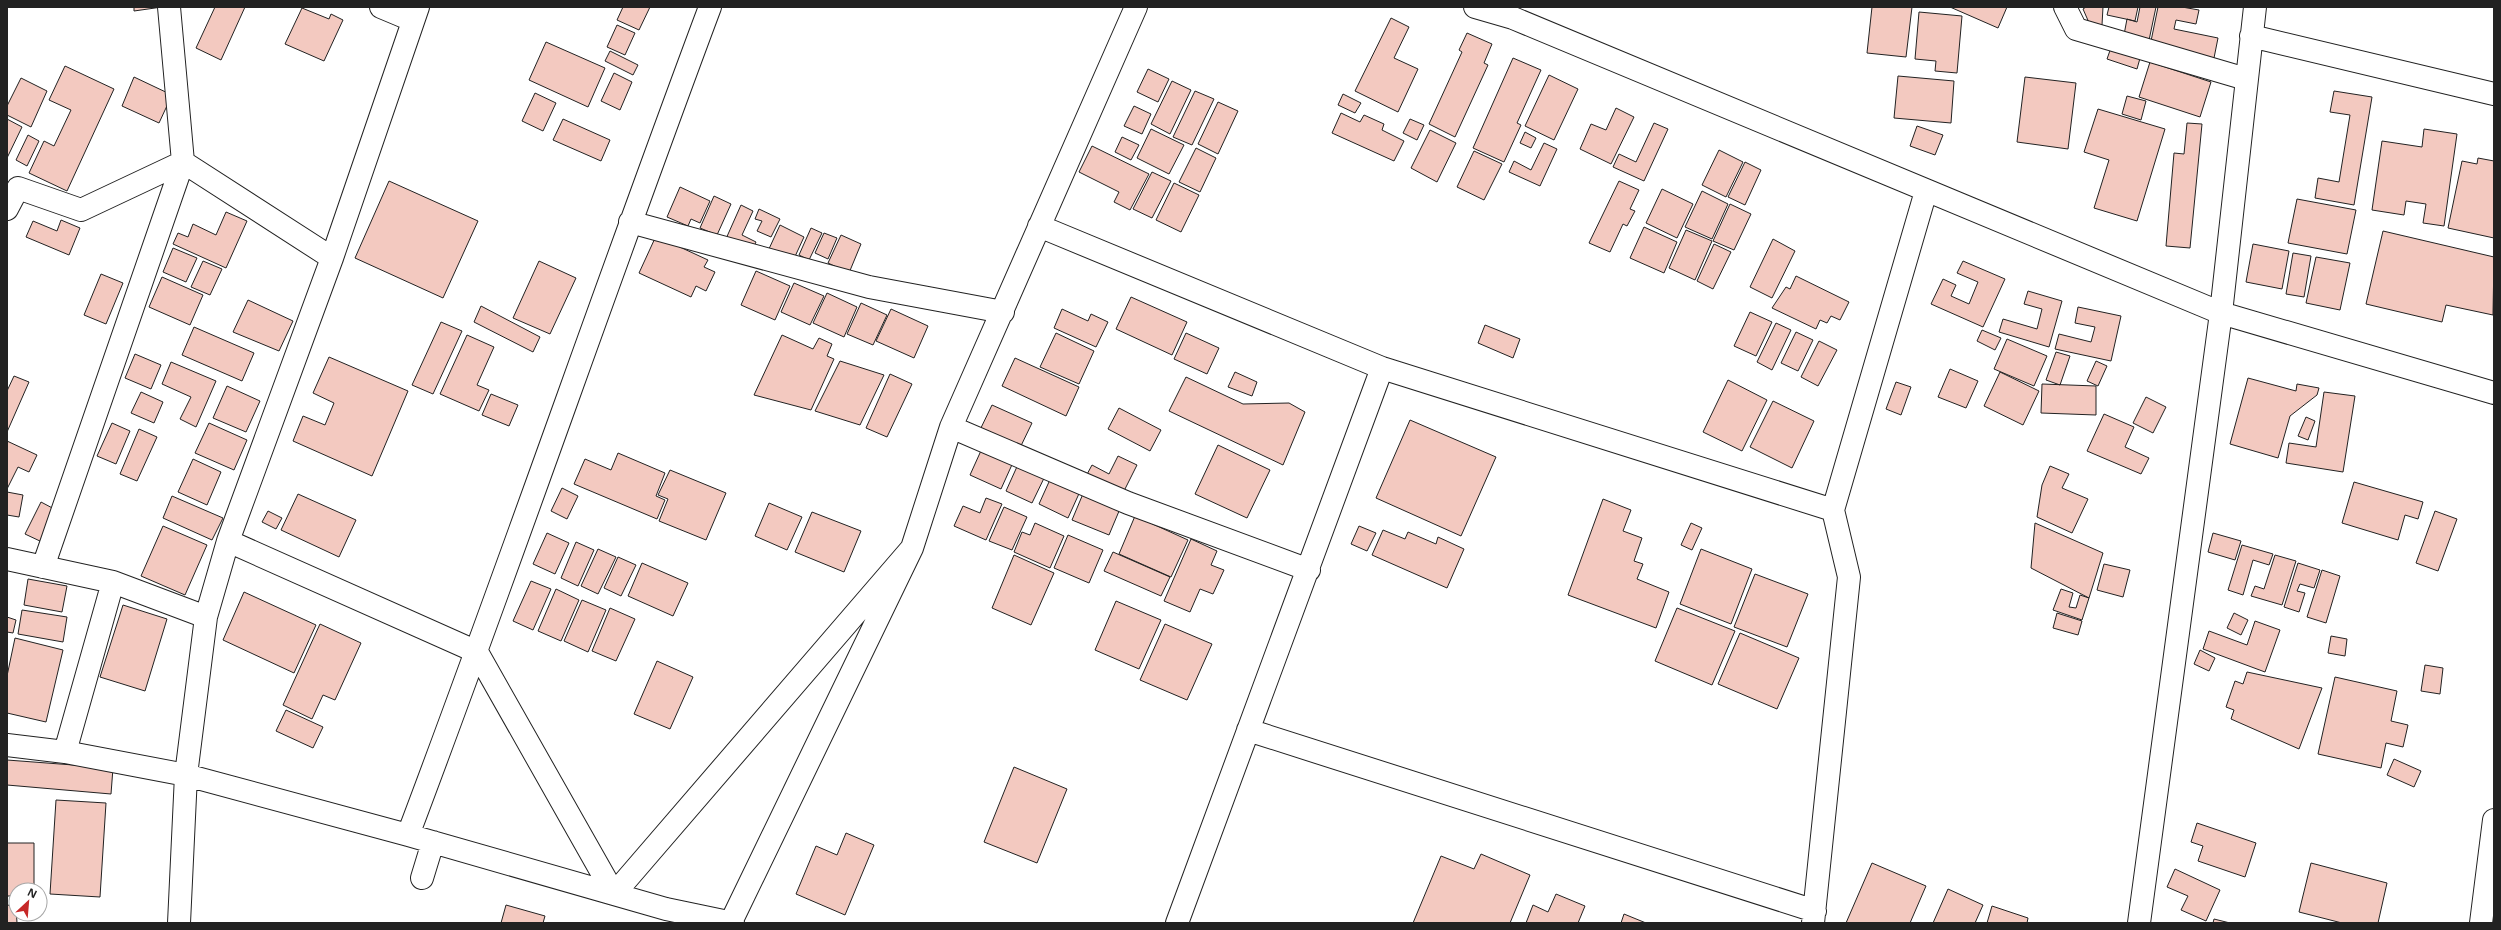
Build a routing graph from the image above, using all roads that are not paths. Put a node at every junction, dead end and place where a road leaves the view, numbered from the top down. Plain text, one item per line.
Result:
1 (169, 7) edge
2 (381, 7) edge
3 (710, 7) edge
4 (1136, 7) edge
5 (1476, 7) edge
6 (2065, 7) edge
7 (2255, 7) edge
8 (1514, 12) edge
9 (415, 14) edge
10 (2251, 36) junction
11 (2246, 79) junction
12 (2494, 94) edge
13 (183, 162) junction
14 (1926, 191) junction
15 (7, 209) edge
16 (630, 222) junction
17 (1039, 226) junction
18 (332, 258) junction
19 (1003, 312) junction
20 (2221, 313) junction
21 (1382, 368) junction
22 (2494, 392) edge
23 (951, 427) junction
24 (1833, 510) junction
25 (228, 541) junction
26 (912, 548) junction
27 (7, 559) edge
28 (43, 567) junction
29 (1309, 570) junction
30 (113, 582) junction
31 (206, 617) junction
32 (477, 652) junction
33 (1248, 730) junction
34 (7, 745) edge
35 (66, 752) junction
36 (186, 775) junction
37 (2494, 820) edge
38 (408, 835) junction
39 (433, 842) junction
40 (422, 878) dead end
41 (614, 894) junction
42 (1814, 917) edge
43 (732, 922) edge
44 (179, 923) edge
45 (1177, 923) edge
46 (2139, 923) edge
47 (2481, 923) edge

1 - 13 street
2 - 9 street
3 - 16 street
4 - 17 street
5 - 8 street
6 - 11 street
7 - 10 street
8 - 14 street
9 - 18 street
10 - 11 street
10 - 12 street
11 - 20 street
13 - 15 street
13 - 18 street
13 - 28 street
14 - 20 street
14 - 24 street
16 - 19 street
16 - 32 street
17 - 19 street
17 - 21 street
18 - 25 street
19 - 23 street
20 - 22 street
20 - 46 street
21 - 24 street
21 - 29 street
23 - 26 street
23 - 29 street
24 - 42 street
25 - 31 street
25 - 32 street
26 - 41 street
26 - 43 street
27 - 28 street
28 - 30 street
29 - 33 street
30 - 31 street
30 - 35 street
31 - 36 street
32 - 38 street
32 - 41 street
33 - 42 street
33 - 45 street
34 - 35 street
35 - 36 street
36 - 38 street
36 - 44 street
37 - 47 street
38 - 39 street
39 - 40 street
39 - 41 street
41 - 43 street

